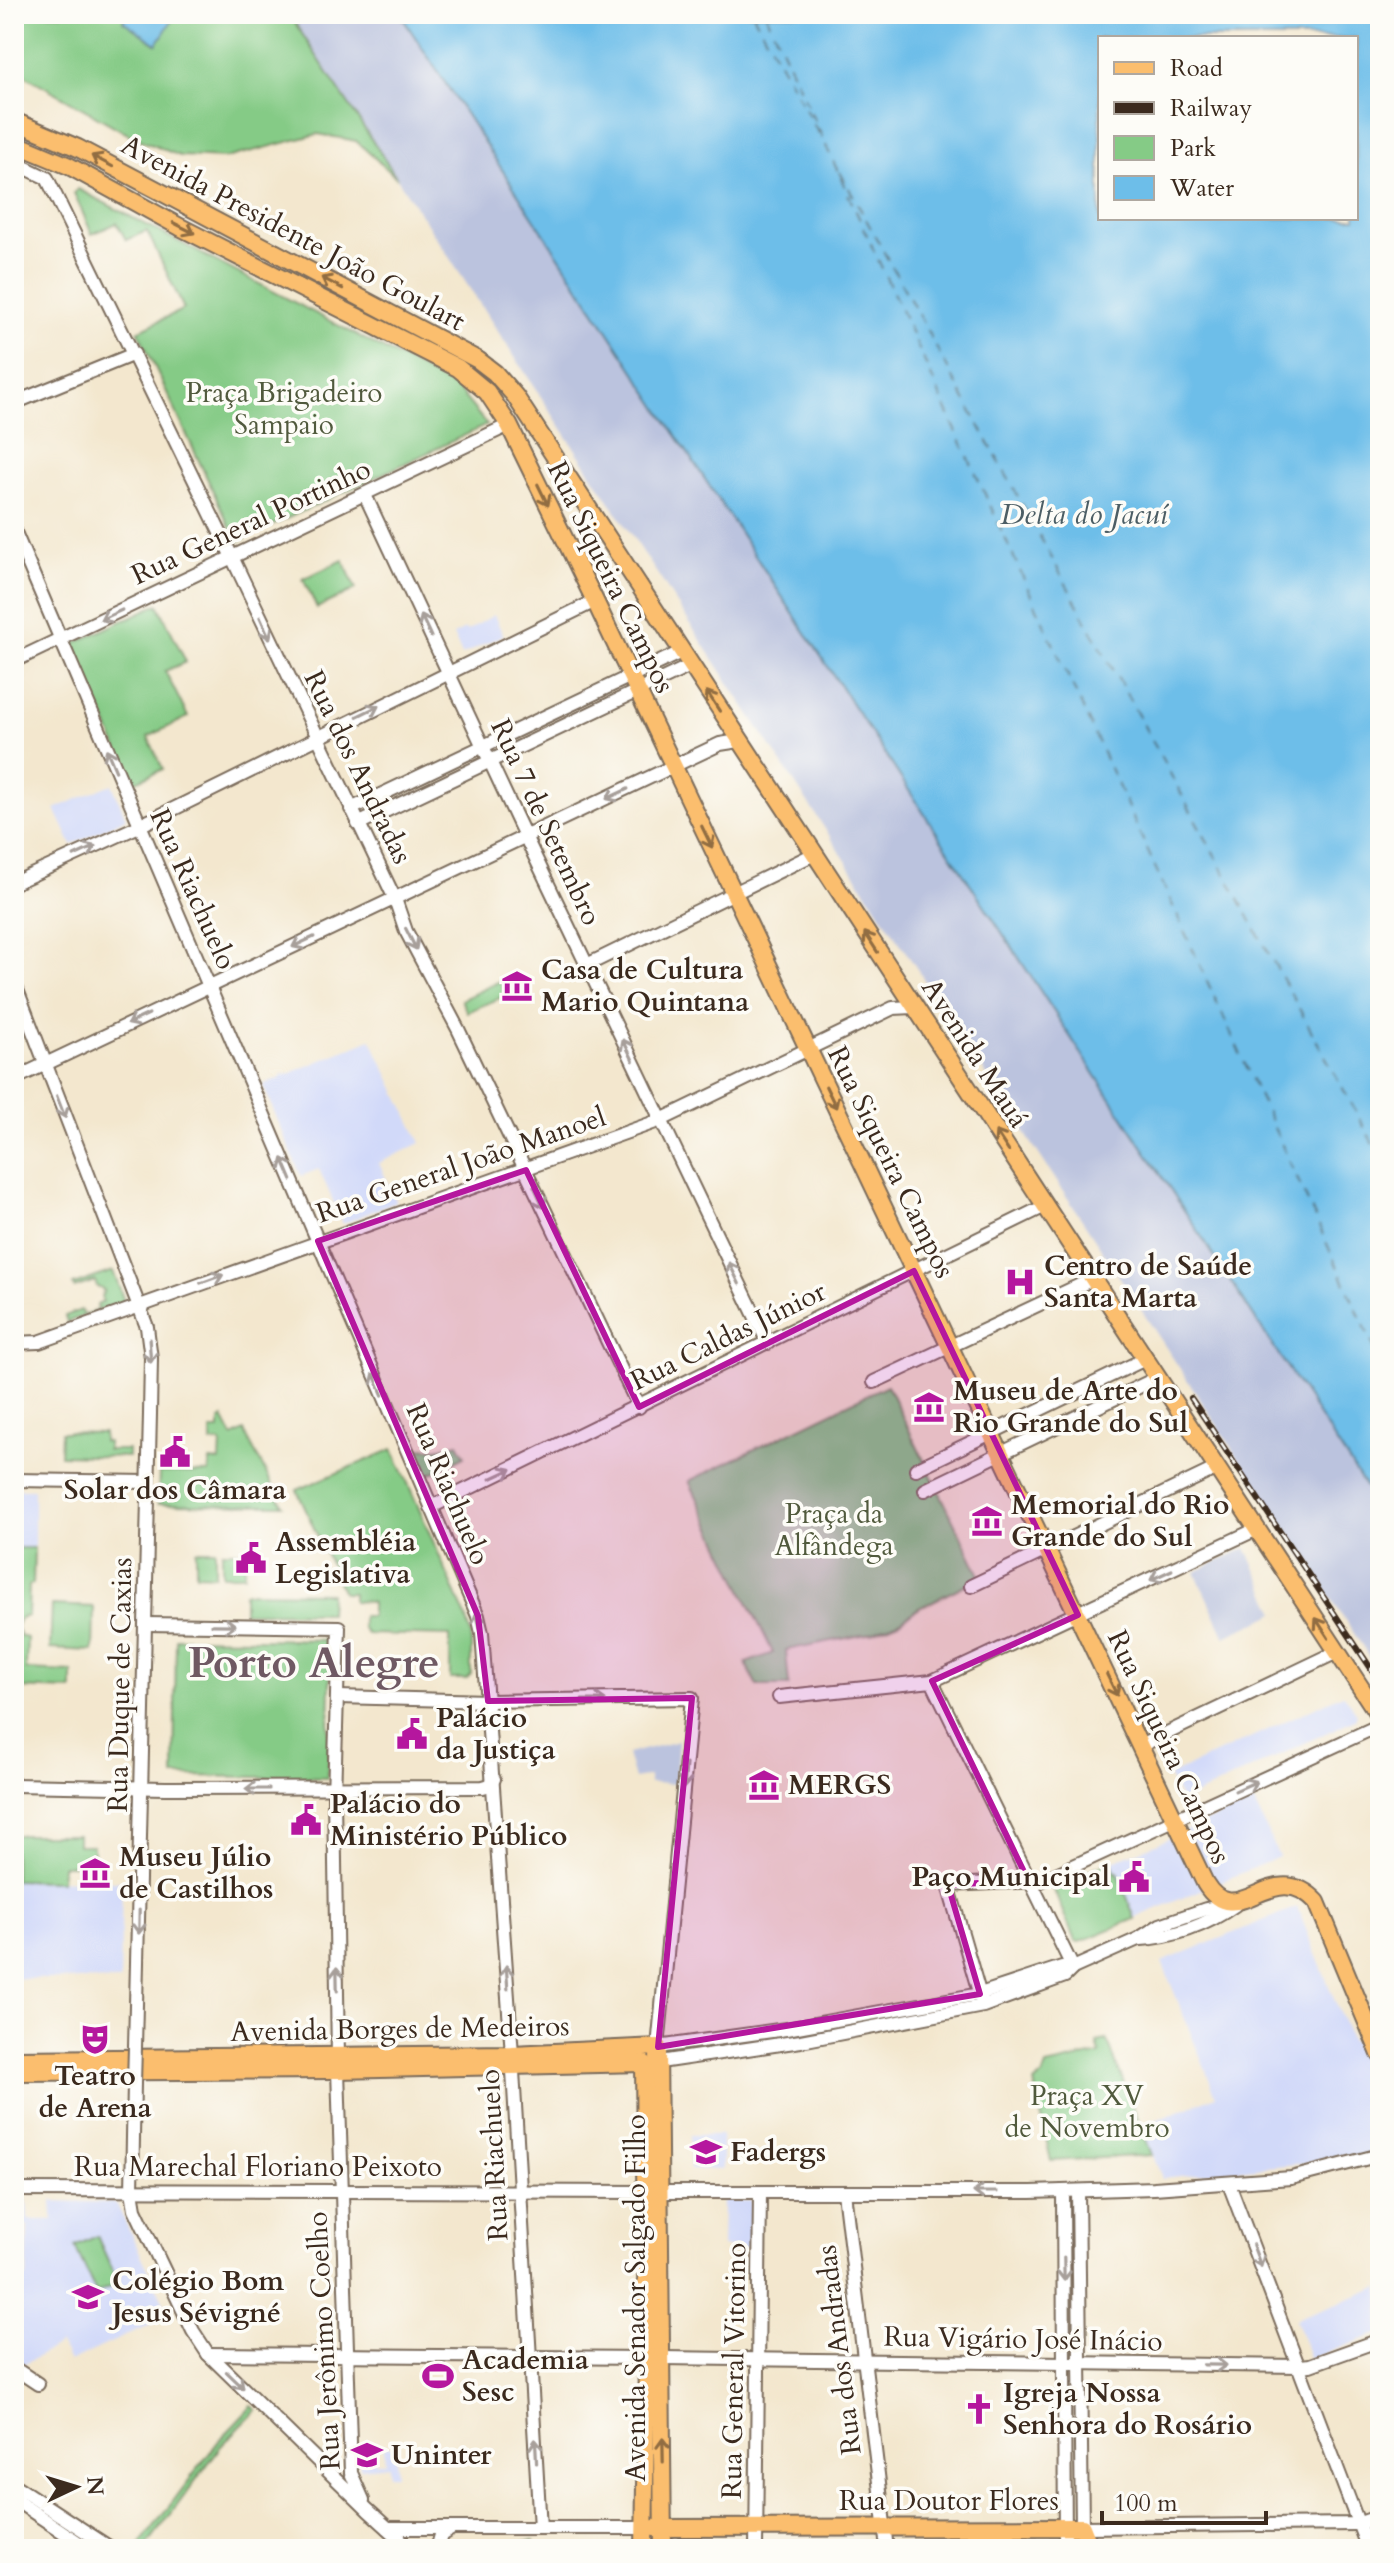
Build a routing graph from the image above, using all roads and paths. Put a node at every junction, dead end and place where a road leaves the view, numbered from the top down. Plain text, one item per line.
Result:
1 (14, 121) edge
2 (14, 143) edge
3 (15, 173) edge
4 (134, 354) junction
5 (14, 403) edge
6 (530, 417) joint
7 (509, 425) junction
8 (365, 495) junction
9 (14, 530) edge
10 (232, 557) junction
11 (595, 601) junction
12 (59, 639) junction
13 (686, 659) junction
14 (14, 661) edge
15 (448, 672) junction
16 (634, 684) junction
17 (578, 702) junction
18 (547, 717) junction
19 (585, 717) junction
20 (553, 732) junction
21 (317, 736) junction
22 (739, 741) junction
23 (484, 747) junction
24 (491, 761) junction
25 (673, 767) junction
26 (418, 777) junction
27 (425, 792) junction
28 (351, 809) junction
29 (358, 824) junction
30 (139, 826) junction
31 (525, 836) junction
32 (814, 854) junction
33 (14, 883) edge
34 (734, 894) junction
35 (395, 899) junction
36 (587, 965) junction
37 (14, 982) edge
38 (209, 986) junction
39 (914, 1007) junction
40 (808, 1049) junction
41 (44, 1065) junction
42 (14, 1079) edge
43 (661, 1120) junction
44 (526, 1170) junction
45 (1045, 1206) junction
46 (318, 1241) junction
47 (914, 1271) junction
48 (1093, 1279) junction
49 (138, 1305) junction
50 (14, 1343) edge
51 (768, 1343) junction
52 (950, 1346) junction
53 (1145, 1359) junction
54 (1157, 1378) junction
55 (874, 1382) dead end
56 (639, 1407) junction
57 (991, 1433) junction
58 (964, 1446) junction
59 (1001, 1453) junction
60 (940, 1457) junction
61 (974, 1467) junction
62 (1217, 1468) junction
63 (916, 1469) dead end
64 (950, 1478) junction
65 (14, 1480) edge
66 (148, 1482) junction
67 (925, 1490) dead end
68 (431, 1507) junction
69 (1257, 1529) junction
70 (1047, 1550) junction
71 (971, 1586) dead end
72 (1078, 1615) junction
73 (146, 1624) junction
74 (1337, 1652) junction
75 (932, 1681) junction
76 (338, 1697) junction
77 (779, 1697) dead end
78 (488, 1701) junction
79 (1380, 1717) edge
80 (1380, 1725) edge
81 (1140, 1746) junction
82 (494, 1779) junction
83 (14, 1785) edge
84 (142, 1788) junction
85 (335, 1789) junction
86 (1175, 1818) junction
87 (1028, 1880) junction
88 (1239, 1902) junction
89 (1073, 1968) junction
90 (982, 2000) junction
91 (855, 2024) junction
92 (1375, 2027) edge
93 (786, 2029) junction
94 (788, 2043) junction
95 (1379, 2049) edge
96 (654, 2058) junction
97 (14, 2059) edge
98 (512, 2061) junction
99 (338, 2064) junction
100 (14, 2072) edge
101 (1380, 2155) edge
102 (1229, 2184) junction
103 (14, 2190) edge
104 (132, 2191) junction
105 (520, 2191) junction
106 (1063, 2191) junction
107 (1078, 2191) junction
108 (342, 2192) junction
109 (653, 2192) junction
110 (844, 2192) junction
111 (760, 2193) junction
112 (1380, 2340) edge
113 (208, 2354) junction
114 (348, 2354) junction
115 (532, 2358) junction
116 (654, 2358) junction
117 (758, 2361) junction
118 (866, 2362) junction
119 (1066, 2364) junction
120 (1081, 2364) junction
121 (1300, 2366) junction
122 (14, 2368) edge
123 (38, 2384) dead end
124 (14, 2485) edge
125 (14, 2499) edge
126 (368, 2510) junction
127 (1380, 2516) edge
128 (1357, 2524) junction
129 (756, 2526) junction
130 (885, 2526) junction
131 (1074, 2527) junction
132 (388, 2528) junction
133 (540, 2528) junction
134 (644, 2528) junction
135 (663, 2528) junction
136 (451, 2529) junction
137 (88, 2549) edge
138 (112, 2549) edge
139 (411, 2549) edge
140 (437, 2549) edge
141 (644, 2549) edge
142 (663, 2549) edge
143 (756, 2549) edge
144 (887, 2549) edge
145 (1065, 2549) edge
146 (1091, 2549) edge
147 (1368, 2549) edge

6 -> 1 main road, Avenida Presidente João Goulart
2 -> 7 main road, Avenida Presidente João Goulart
3 - 4 street, Rua dos Andradas
4 - 5 street
4 - 10 street, Rua dos Andradas
6 - 13 main road, Avenida Mauá
7 - 8 street, Rua General Portinho
7 -> 11 main road, Rua Siqueira Campos
8 - 10 street, Rua General Portinho
15 -> 8 street, Rua 7 de Setembro
9 - 12 street, Rua Riachuelo
10 -> 12 street, Rua General Portinho
10 -> 21 street, Rua dos Andradas
11 - 15 street
11 - 16 main road, Rua Siqueira Campos
12 - 14 street, Rua General Portinho
30 -> 12 street, Rua Riachuelo
13 - 16 street
22 -> 13 main road, Avenida Mauá
21 -> 15 street
15 - 23 street, Rua 7 de Setembro
16 - 17 street
16 - 19 street
16 - 25 main road, Rua Siqueira Campos
17 - 18 street
17 - 19 street
18 - 20 street
18 - 23 street
19 - 20 street
20 - 24 street
21 - 28 street, Rua dos Andradas
21 - 30 street
22 - 25 street
22 - 32 main road, Avenida Mauá
23 - 24 street, Rua 7 de Setembro
23 - 26 street
24 - 27 street
24 - 31 street, Rua 7 de Setembro
25 -> 31 street
25 -> 34 main road, Rua Siqueira Campos
26 - 27 street
26 - 28 street
27 - 29 street
28 - 29 street, Rua dos Andradas
29 - 35 street, Rua dos Andradas
33 -> 30 street
30 - 38 street, Rua Riachuelo
31 - 35 street
31 - 36 street, Rua 7 de Setembro
32 - 34 street
39 -> 32 main road, Avenida Mauá
34 - 36 street
34 - 40 main road, Rua Siqueira Campos
35 -> 38 street
35 -> 44 street, Rua dos Andradas
43 -> 36 street, Rua 7 de Setembro
37 - 41 street, Rua Duque de Caxias
38 -> 41 street
46 -> 38 street, Rua Riachuelo
39 - 40 street, Rua General João Manoel
45 -> 39 main road, Avenida Mauá
40 - 43 street, Rua General João Manoel
40 -> 47 main road, Rua Siqueira Campos
41 - 42 street
41 -> 49 street, Rua Duque de Caxias
43 - 44 street, Rua General João Manoel
51 -> 43 street, Rua 7 de Setembro
44 - 46 street, Rua General João Manoel
44 -> 56 street, Rua dos Andradas
45 - 47 street, Rua Caldas Júnior
45 - 48 main road, Avenida Mauá
49 -> 46 street, Rua General João Manoel
68 -> 46 street, Rua Riachuelo
47 - 51 street, Rua Caldas Júnior
47 - 52 main road, Rua Siqueira Campos
48 - 52 street
48 - 53 main road, Avenida Mauá
49 - 50 street, Rua General João Manoel
49 -> 66 street, Rua Duque de Caxias
51 - 56 street, Rua Caldas Júnior
52 - 55 street
52 - 57 main road, Rua Siqueira Campos
53 - 54 main road, Avenida Mauá
53 - 57 street
54 - 59 street
54 - 62 main road, Avenida Mauá
68 -> 56 street, Rua Caldas Júnior
57 - 58 street
57 - 59 main road, Rua Siqueira Campos
58 - 60 street
58 - 61 street
59 - 61 street
59 - 70 main road, Rua Siqueira Campos
60 - 63 street
60 - 64 street
61 - 64 street
62 - 69 main road, Avenida Mauá
62 - 70 street
64 - 67 street
65 - 66 street
66 - 73 street, Rua Duque de Caxias
78 -> 68 street, Rua Riachuelo
69 -> 72 street
74 -> 69 main road, Avenida Mauá
70 - 71 street
70 - 72 main road, Rua Siqueira Campos
72 - 75 street
72 -> 81 main road, Rua Siqueira Campos
73 -> 76 street, Rua Jerônimo Coelho
73 - 84 street, Rua Duque de Caxias
74 - 79 main road, Avenida Mauá
74 - 81 street
75 - 77 street
75 - 87 street
76 - 78 street
76 - 85 street, Rua Jerônimo Coelho
78 - 82 street, Rua Riachuelo
78 -> 96 street
86 -> 80 street
81 - 86 main road, Rua Siqueira Campos
82 - 85 street
98 -> 82 street, Rua Riachuelo
83 - 84 street
85 -> 84 street
84 -> 104 street, Rua Duque de Caxias, bridge
99 -> 85 street, Rua Jerônimo Coelho
86 - 87 street
86 - 88 main road, Rua Siqueira Campos
87 - 89 street
87 - 90 street
88 - 89 street, Avenida Borges de Medeiros
88 - 92 main road, Avenida Borges de Medeiros
89 - 90 street, Avenida Borges de Medeiros
90 - 91 street, Avenida Borges de Medeiros
91 - 93 street, Avenida Borges de Medeiros
91 - 94 street, Avenida Borges de Medeiros
92 - 95 main road
93 - 94 street
93 - 96 street, Avenida Borges de Medeiros
94 - 96 street, Avenida Borges de Medeiros
96 - 98 main road, Avenida Borges de Medeiros
96 - 109 main road, Avenida Senador Salgado Filho
97 - 99 main road, Avenida Borges de Medeiros
98 - 99 main road, Avenida Borges de Medeiros
98 - 105 street, Rua Riachuelo
99 - 100 main road, Avenida Borges de Medeiros
99 - 108 street, Rua Jerônimo Coelho
101 - 102 street
102 - 107 street
102 -> 121 street
103 - 104 street, Rua Marechal Floriano Peixoto
104 - 108 street, Rua Marechal Floriano Peixoto
104 - 113 street, Rua Duque de Caxias
105 - 108 street, Rua Marechal Floriano Peixoto
105 - 109 street, Rua Marechal Floriano Peixoto
105 - 115 street, Rua Riachuelo
106 - 107 street, Rua Marechal Floriano Peixoto
106 -> 110 street, Rua Marechal Floriano Peixoto
106 -> 119 street
107 - 120 street
108 - 114 street, Rua Jerônimo Coelho
109 - 111 street, Rua Marechal Floriano Peixoto
109 - 116 main road, Avenida Senador Salgado Filho
110 - 111 street, Rua Marechal Floriano Peixoto
110 - 118 street, Rua dos Andradas
111 - 117 street, Rua General Vitorino
112 - 121 street, Rua Vigário José Inácio
113 - 114 street, Rua Vigário José Inácio
113 -> 126 street, Rua Duque de Caxias
114 - 115 street, Rua Vigário José Inácio
114 - 126 street, Rua Jerônimo Coelho
115 - 116 street, Rua Vigário José Inácio
133 -> 115 street, Rua Riachuelo
116 - 117 street, Rua Vigário José Inácio
116 - 134 main road, Avenida Senador Salgado Filho
135 -> 116 main road, Avenida Senador Salgado Filho
117 - 118 street, Rua Vigário José Inácio
117 - 129 street, Rua General Vitorino
118 - 119 street, Rua Vigário José Inácio
118 - 130 street, Rua dos Andradas
119 - 120 street, Rua Vigário José Inácio
119 - 131 street
120 -> 121 street, Rua Vigário José Inácio
120 - 131 street
121 - 128 street
122 - 123 street
124 - 138 street
125 - 137 street
126 - 132 street, Rua Duque de Caxias
127 - 128 street, Rua Doutor Flores
128 - 131 street, Rua Doutor Flores
128 - 147 street
129 - 130 main road, Rua Doutor Flores
129 - 135 main road, Rua Doutor Flores
129 - 143 street, Rua General Vitorino
130 - 131 main road, Rua Doutor Flores
130 - 144 street, Rua dos Andradas
131 - 145 street
131 - 146 main road
132 - 136 street, Rua Doutor Flores
132 - 139 street, Rua Duque de Caxias
133 - 134 street, Rua Doutor Flores
133 - 136 street, Rua Doutor Flores
134 - 135 main road, Rua Doutor Flores
134 - 141 main road, Avenida Senador Salgado Filho
135 - 142 main road, Avenida Senador Salgado Filho
136 - 140 street

